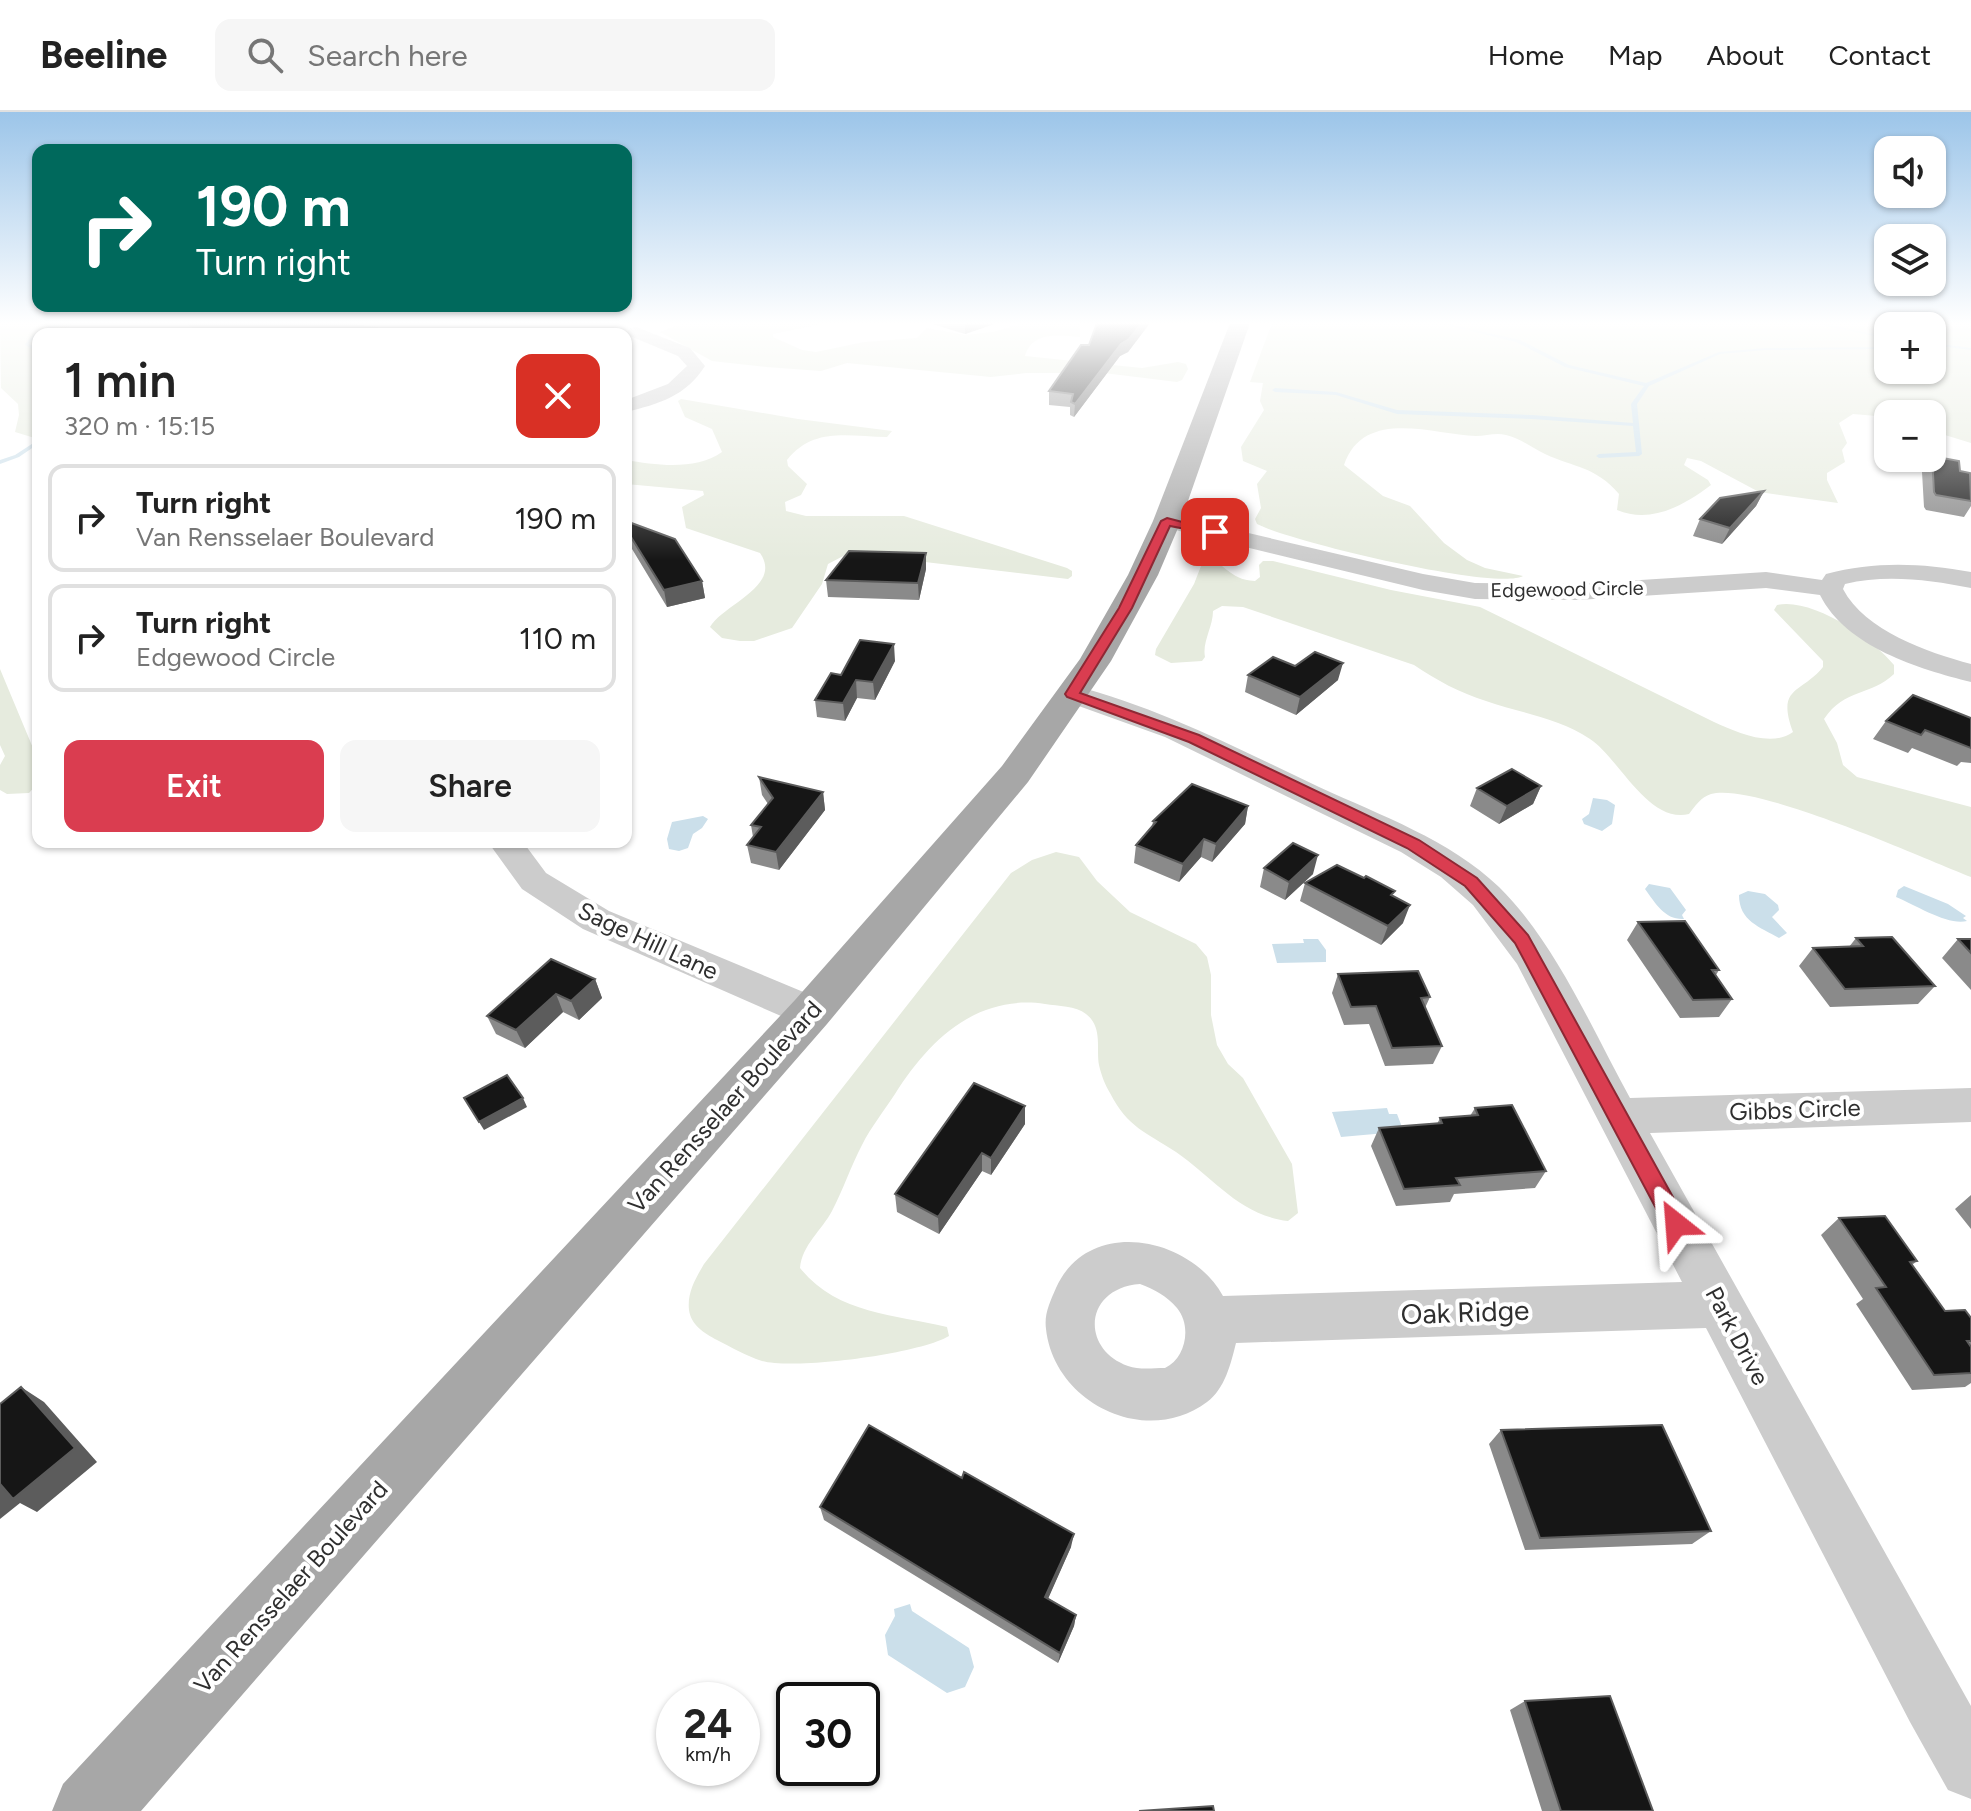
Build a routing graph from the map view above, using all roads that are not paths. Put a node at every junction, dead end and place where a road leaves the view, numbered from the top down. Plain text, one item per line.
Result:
1 (1211, 402) edge
2 (1167, 521) junction
3 (1971, 580) edge
4 (1830, 589) junction
5 (1971, 673) edge
6 (1072, 694) junction
7 (509, 848) edge
8 (811, 1012) junction
9 (1971, 1105) edge
10 (1619, 1116) junction
11 (1720, 1304) junction
12 (1210, 1320) dead end
13 (1971, 1767) edge
14 (90, 1811) edge

1 - 2 main road, Van Rensselaer Boulevard
2 - 4 street, Edgewood Circle
2 - 6 main road, Van Rensselaer Boulevard
3 - 4 street
4 - 5 street
6 - 8 main road, Van Rensselaer Boulevard
6 - 10 street, Park Drive
7 - 8 street, Sage Hill Lane
8 - 14 main road, Van Rensselaer Boulevard
9 - 10 street, Gibbs Circle
10 - 11 street, Park Drive
11 - 12 street, Oak Ridge
11 - 13 street, Park Drive

